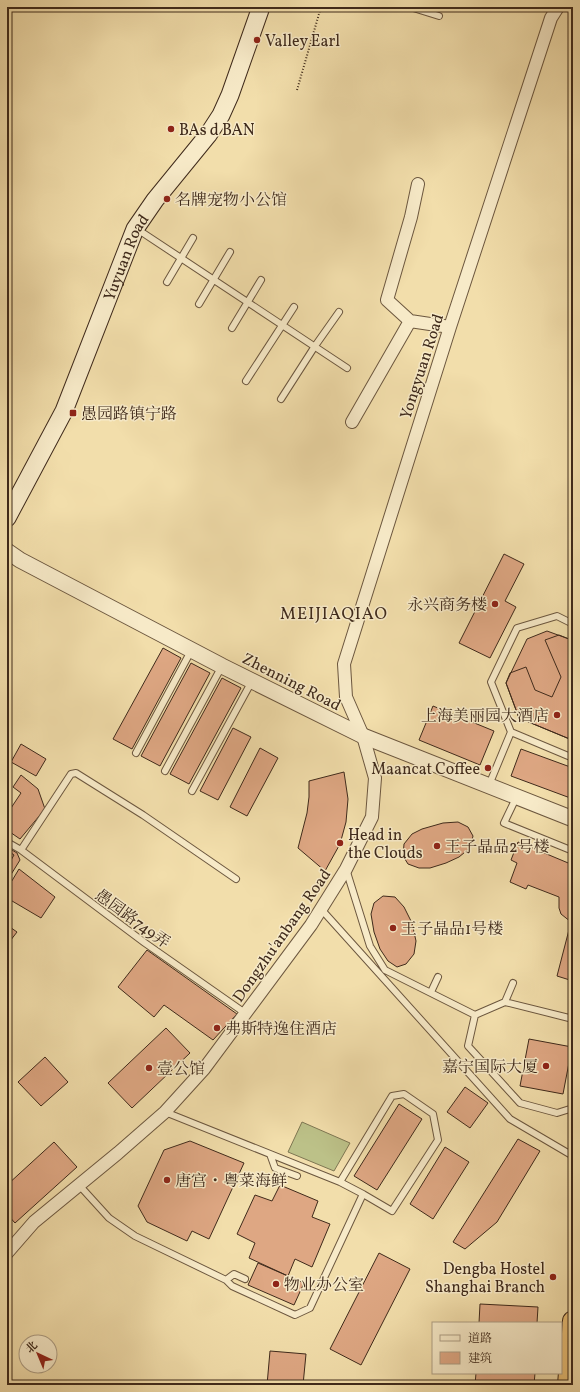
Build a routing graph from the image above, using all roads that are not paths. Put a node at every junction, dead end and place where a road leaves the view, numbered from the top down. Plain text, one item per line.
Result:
1 (261, 7) edge
2 (410, 7) edge
3 (558, 7) edge
4 (439, 16) dead end
5 (418, 184) dead end
6 (135, 229) junction
7 (193, 238) dead end
8 (230, 252) dead end
9 (181, 259) junction
10 (214, 280) junction
11 (261, 280) dead end
12 (168, 282) dead end
13 (248, 302) junction
14 (199, 304) dead end
15 (294, 307) dead end
16 (339, 312) dead end
17 (410, 321) junction
18 (282, 324) junction
19 (450, 327) junction
20 (232, 328) dead end
21 (315, 346) junction
22 (348, 368) dead end
23 (246, 381) dead end
24 (281, 399) dead end
25 (352, 422) dead end
26 (7, 518) edge
27 (7, 551) edge
28 (573, 624) edge
29 (192, 650) junction
30 (222, 666) junction
31 (252, 681) junction
32 (511, 732) junction
33 (363, 736) junction
34 (136, 753) dead end
35 (573, 758) edge
36 (165, 771) dead end
37 (488, 787) junction
38 (192, 790) dead end
39 (516, 798) junction
40 (573, 819) edge
41 (7, 842) edge
42 (21, 850) junction
43 (573, 850) edge
44 (346, 869) junction
45 (236, 879) dead end
46 (321, 909) junction
47 (438, 977) dead end
48 (513, 983) dead end
49 (431, 992) junction
50 (505, 1002) junction
51 (245, 1013) junction
52 (475, 1015) junction
53 (573, 1019) edge
54 (573, 1108) edge
55 (165, 1112) junction
56 (270, 1154) junction
57 (573, 1156) edge
58 (297, 1176) dead end
59 (340, 1182) junction
60 (79, 1184) junction
61 (363, 1194) junction
62 (7, 1253) edge
63 (245, 1279) dead end
64 (226, 1280) junction
65 (573, 1321) edge
66 (568, 1385) edge

1 - 6 main road, Yuyuan Road
2 - 4 lane
3 - 19 street, Yongyuan Road
5 - 17 street
6 - 9 lane
6 - 26 main road, Yuyuan Road
7 - 9 lane
8 - 10 lane
9 - 10 lane
9 - 12 lane
10 - 13 lane
10 - 14 lane
11 - 13 lane
13 - 18 lane
13 - 20 lane
15 - 18 lane
16 - 21 lane
17 - 19 street
17 - 25 street
18 - 21 lane
18 - 23 lane
19 - 33 street, Yongyuan Road
21 - 22 lane
21 - 24 lane
27 - 29 street, Zhenning Road
28 - 32 lane
29 - 30 street, Zhenning Road
29 - 34 lane
30 - 31 street, Zhenning Road
30 - 36 lane
31 - 33 street, Zhenning Road
31 - 38 lane
32 - 35 lane
32 - 37 lane
33 - 37 street, Zhenning Road
33 - 44 street, Dongzhu'anbang Road
37 - 39 street, Zhenning Road
39 - 40 street, Zhenning Road
39 - 43 lane
41 - 42 lane, 愚园路749弄
42 - 45 lane
42 - 51 lane, 愚园路749弄
44 - 46 street, Dongzhu'anbang Road
44 - 49 lane
46 - 51 street, Dongzhu'anbang Road
46 - 57 lane
47 - 49 lane
48 - 50 lane
49 - 52 lane
50 - 52 lane
50 - 53 lane
51 - 55 street, Dongzhu'anbang Road
52 - 54 lane
55 - 56 lane
55 - 60 street, Dongzhu'anbang Road
56 - 58 lane
56 - 59 lane
59 - 61 lane
59 - 61 lane
60 - 62 street, Dongzhu'anbang Road
60 - 64 lane
61 - 64 lane
63 - 64 lane
65 - 66 highway

